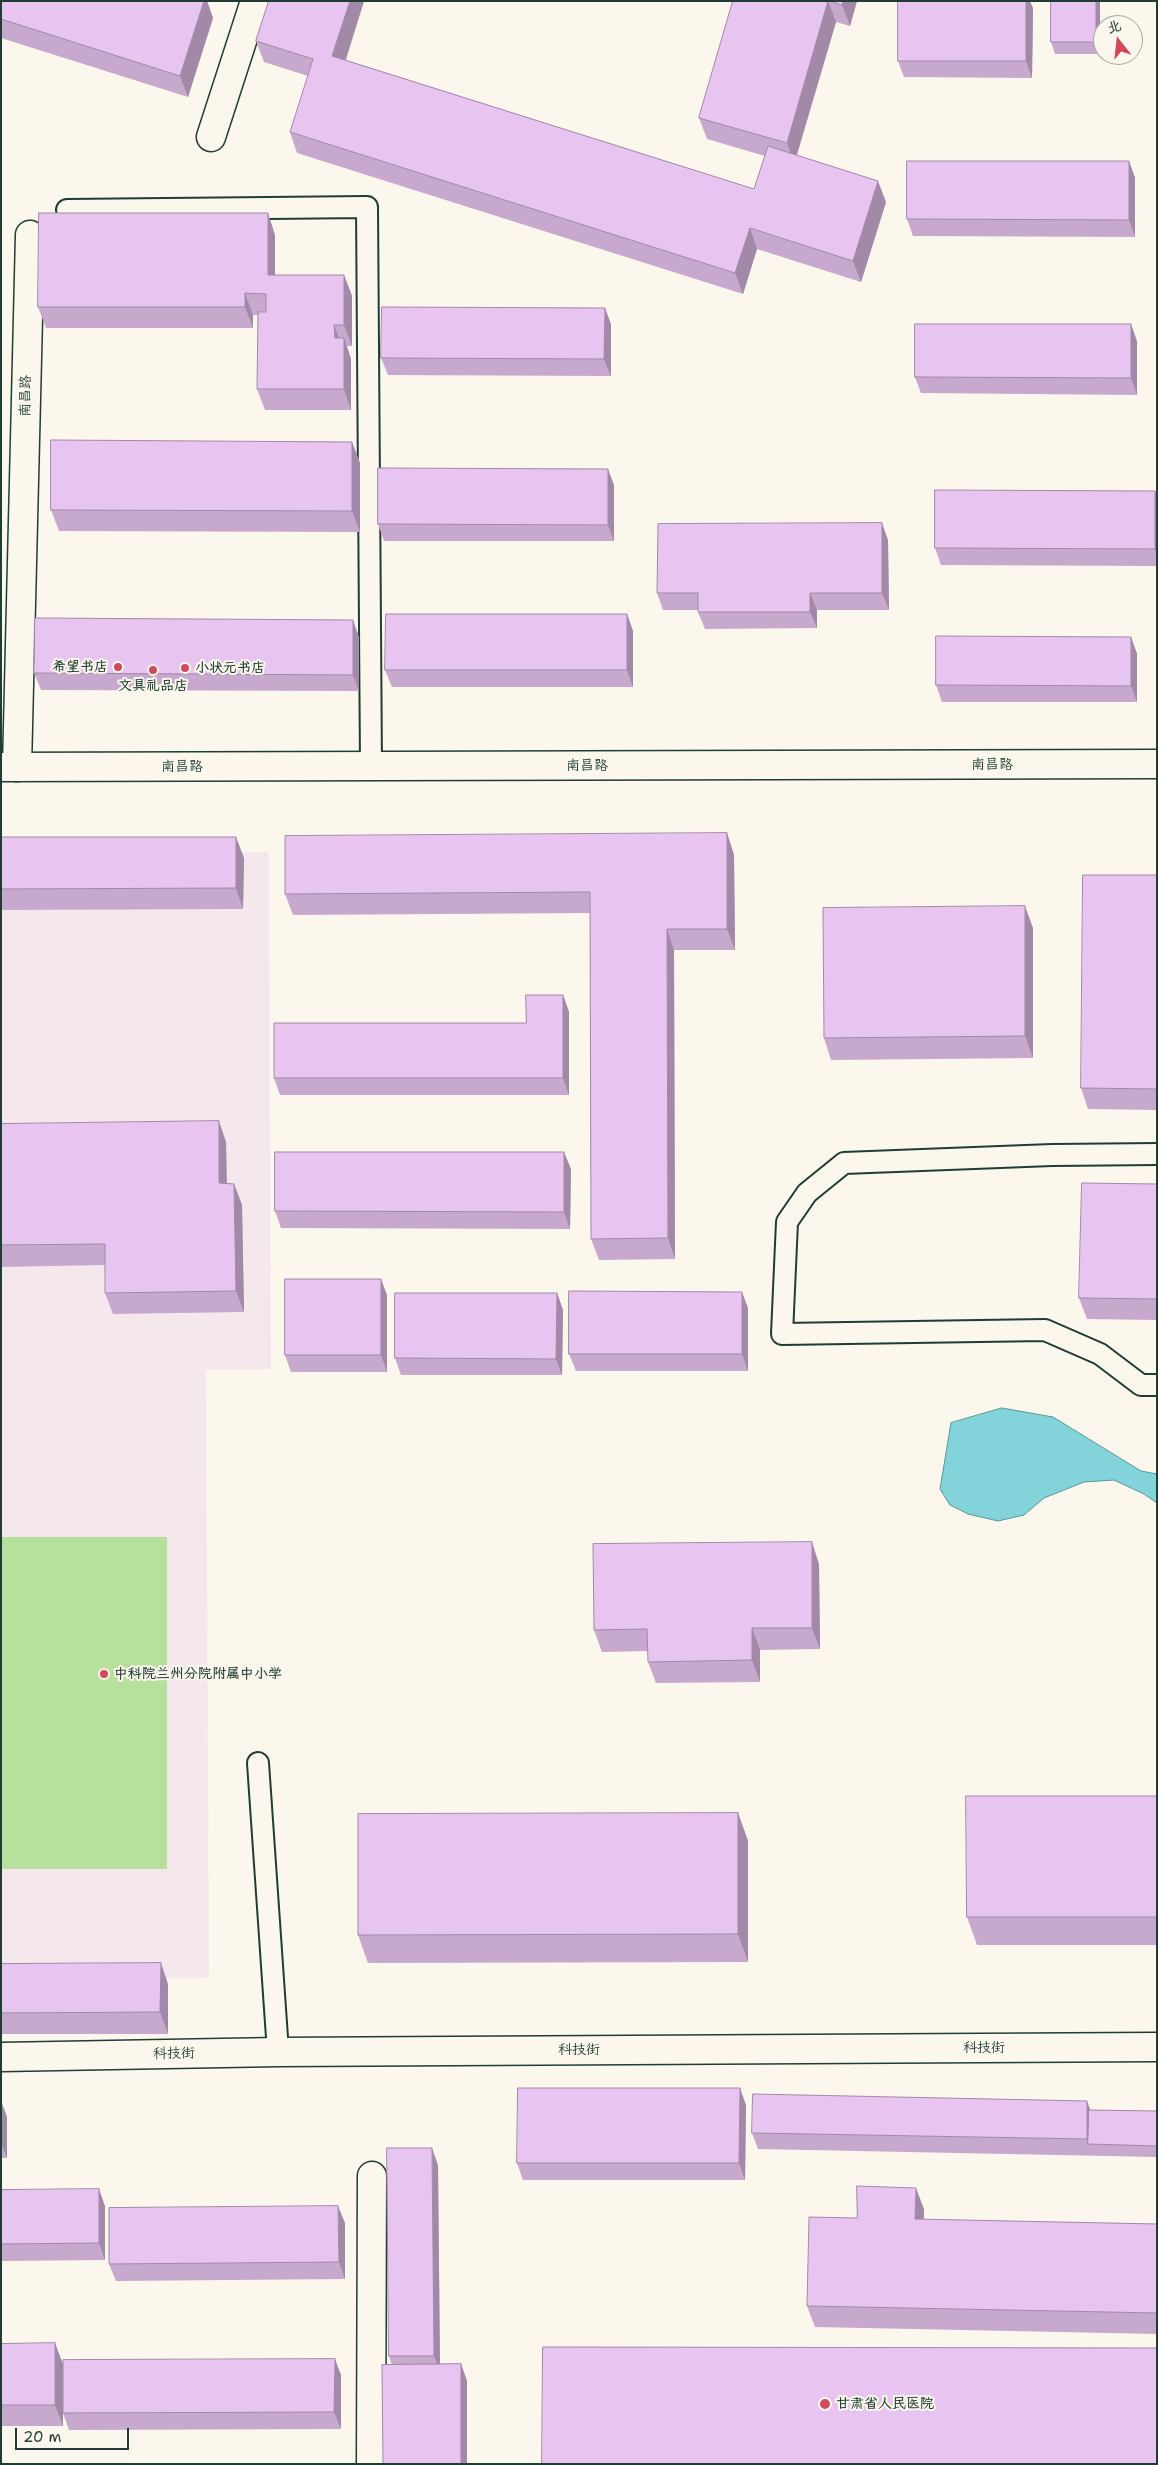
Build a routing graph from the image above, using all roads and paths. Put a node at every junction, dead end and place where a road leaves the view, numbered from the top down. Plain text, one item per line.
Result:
1 (255, 1) edge
2 (211, 137) dead end
3 (67, 210) dead end
4 (30, 235) dead end
5 (1157, 764) edge
6 (371, 766) junction
7 (9, 767) edge
8 (1157, 1154) edge
9 (1157, 1385) edge
10 (258, 1763) dead end
11 (1157, 2047) edge
12 (278, 2052) junction
13 (1, 2057) edge
14 (372, 2176) dead end
15 (371, 2464) edge

1 - 2 street
3 - 6 lane
4 - 7 street, 南昌路
5 - 6 street, 南昌路
6 - 7 street, 南昌路
8 - 9 lane
10 - 12 lane
11 - 12 street, 科技街
12 - 13 street, 科技街
14 - 15 street

